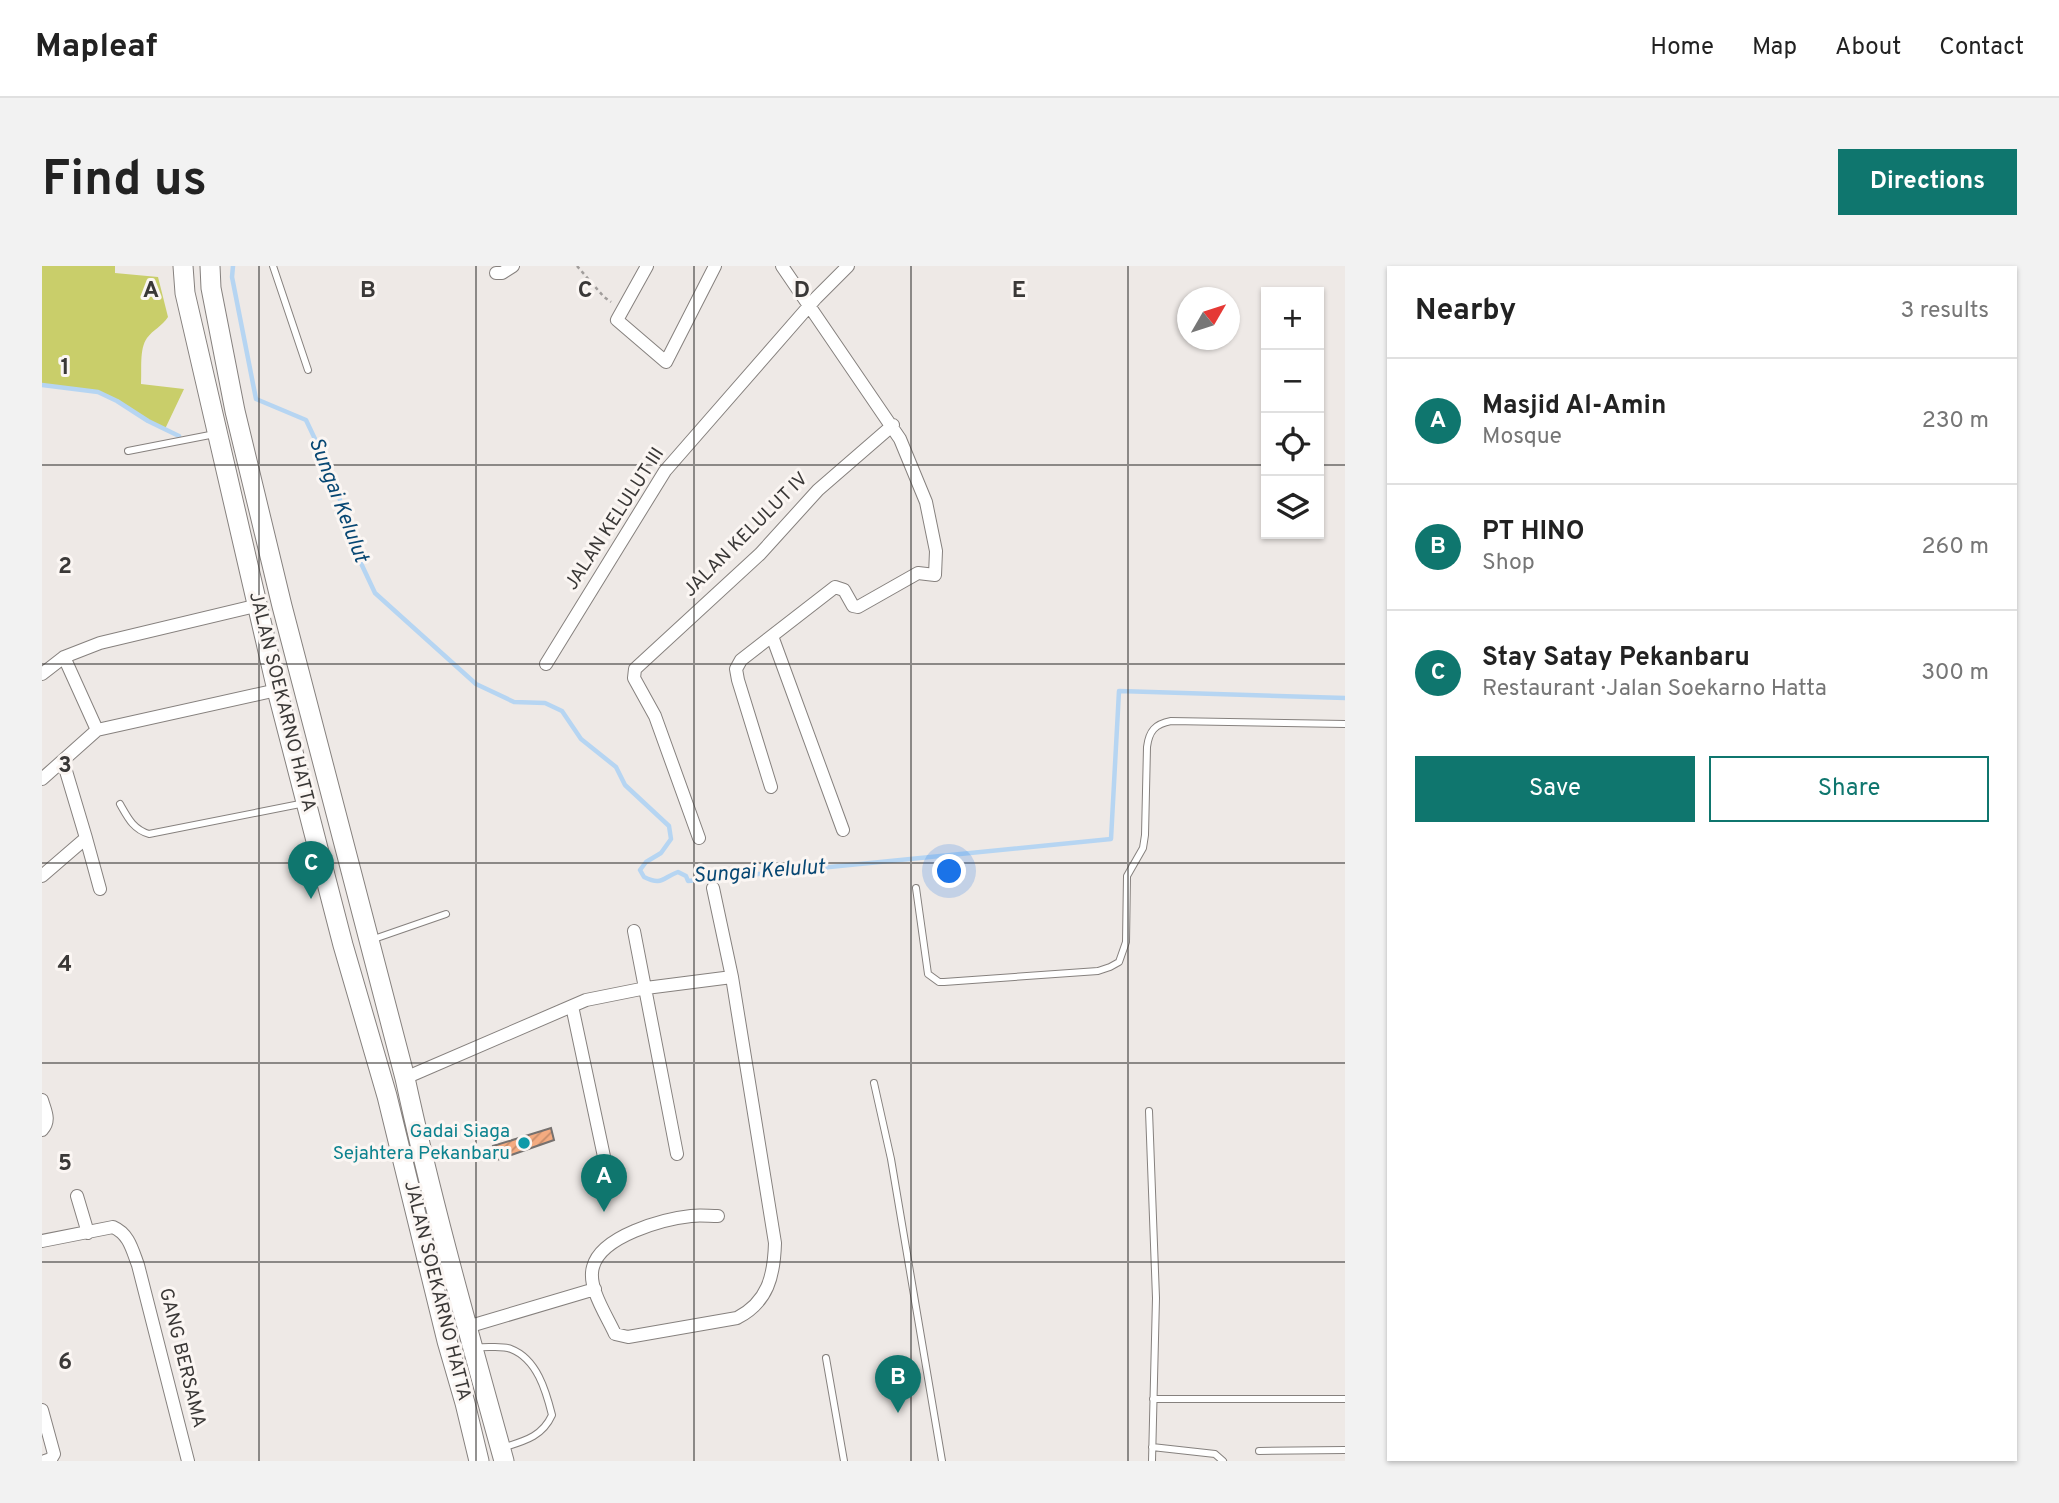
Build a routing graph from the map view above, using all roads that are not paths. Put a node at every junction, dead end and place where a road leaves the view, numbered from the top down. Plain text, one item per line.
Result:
1 (183, 266) edge
2 (210, 266) edge
3 (273, 266) edge
4 (513, 266) edge
5 (647, 266) edge
6 (715, 266) edge
7 (782, 266) edge
8 (848, 266) edge
9 (496, 272) dead end
10 (808, 307) junction
11 (308, 370) dead end
12 (893, 425) junction
13 (218, 434) junction
14 (128, 452) dead end
15 (258, 606) junction
16 (772, 636) junction
17 (64, 657) junction
18 (546, 664) dead end
19 (42, 674) edge
20 (276, 690) junction
21 (1345, 724) edge
22 (97, 730) junction
23 (63, 761) junction
24 (42, 779) edge
25 (771, 787) dead end
26 (307, 803) junction
27 (120, 804) dead end
28 (844, 830) dead end
29 (86, 838) junction
30 (699, 838) dead end
31 (42, 876) edge
32 (100, 888) dead end
33 (713, 888) dead end
34 (916, 888) dead end
35 (356, 889) junction
36 (331, 896) junction
37 (446, 914) dead end
38 (634, 931) dead end
39 (369, 940) junction
40 (732, 977) junction
41 (646, 988) junction
42 (572, 1006) junction
43 (405, 1078) junction
44 (874, 1083) dead end
45 (42, 1100) edge
46 (1149, 1111) dead end
47 (42, 1130) edge
48 (677, 1154) dead end
49 (606, 1166) dead end
50 (77, 1196) dead end
51 (718, 1216) dead end
52 (88, 1233) junction
53 (42, 1241) edge
54 (595, 1289) junction
55 (467, 1327) junction
56 (472, 1347) junction
57 (826, 1358) dead end
58 (1153, 1399) junction
59 (1345, 1399) edge
60 (42, 1410) edge
61 (1152, 1447) junction
62 (1345, 1450) edge
63 (1259, 1451) dead end
64 (502, 1455) edge
65 (44, 1461) edge
66 (188, 1461) edge
67 (479, 1461) edge
68 (844, 1461) edge
69 (942, 1461) edge
70 (1152, 1461) edge
71 (1223, 1461) edge

1 - 13 main road, JALAN SOEKARNO HATTA
2 - 35 main road, JALAN SOEKARNO HATTA
3 - 11 lane
4 - 9 street
5 - 6 street
7 - 10 street
8 - 10 street, JALAN KELULUT III
10 - 12 street
10 - 18 street, JALAN KELULUT III
12 - 16 street
12 - 30 street, JALAN KELULUT IV
13 - 14 lane
13 - 15 main road, JALAN SOEKARNO HATTA
15 - 17 street
15 - 20 main road, JALAN SOEKARNO HATTA
16 - 25 street
16 - 28 street
17 - 19 street
17 - 22 street
20 - 22 street
20 - 26 main road, JALAN SOEKARNO HATTA
21 - 34 lane
22 - 23 street
23 - 24 street
23 - 29 street
26 - 27 lane
26 - 36 main road, JALAN SOEKARNO HATTA
29 - 31 street
29 - 32 street
33 - 40 street
35 - 36 main road
35 - 39 main road, JALAN SOEKARNO HATTA
36 - 67 main road, JALAN SOEKARNO HATTA
37 - 39 lane
38 - 41 street
39 - 43 main road, JALAN SOEKARNO HATTA
40 - 41 street
40 - 54 street
41 - 42 street
41 - 48 street
42 - 43 street
42 - 49 street
43 - 55 main road, JALAN SOEKARNO HATTA
44 - 69 lane
45 - 47 street
46 - 58 lane
50 - 52 street
51 - 54 street
52 - 53 street
52 - 66 street, GANG BERSAMA
54 - 55 street
55 - 56 main road, JALAN SOEKARNO HATTA
56 - 64 main road, JALAN SOEKARNO HATTA
56 - 64 lane
57 - 68 lane
58 - 59 lane
58 - 61 lane
60 - 65 street
61 - 70 lane
61 - 71 lane
62 - 63 lane

